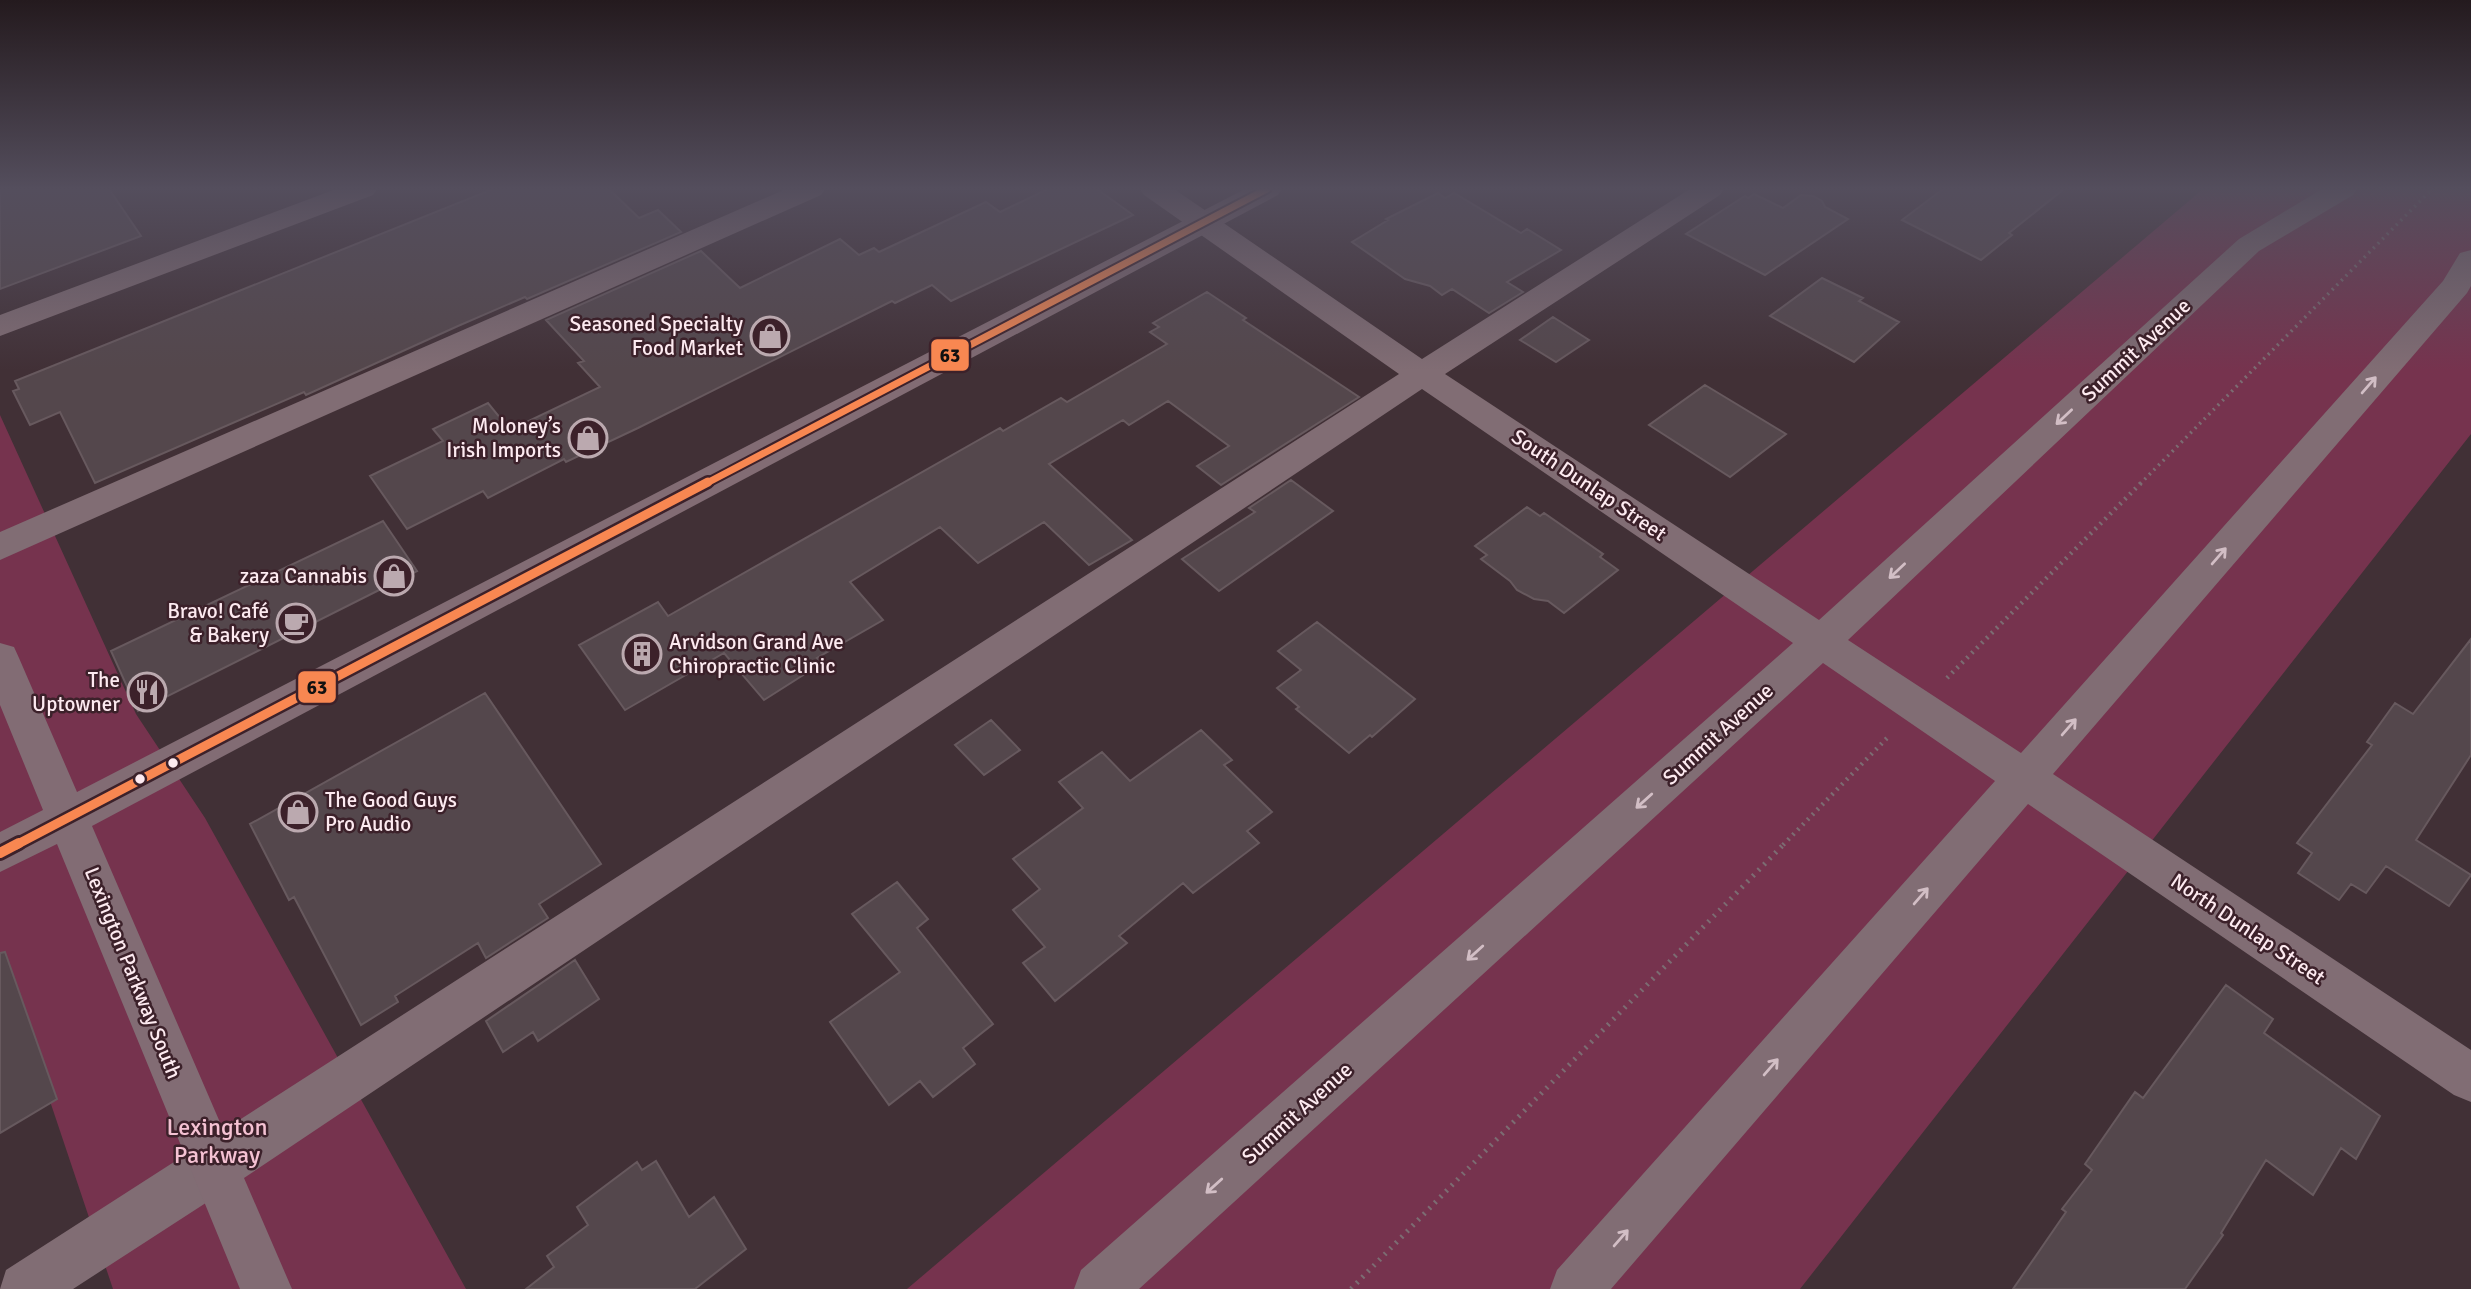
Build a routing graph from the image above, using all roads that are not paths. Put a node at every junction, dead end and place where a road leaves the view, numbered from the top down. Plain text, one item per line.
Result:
1 (205, 249) edge
2 (677, 249) edge
3 (1153, 249) edge
4 (1241, 249) edge
5 (1617, 249) edge
6 (2245, 249) edge
7 (2471, 259) edge
8 (0, 326) edge
9 (1422, 374) junction
10 (0, 547) edge
11 (1823, 640) junction
12 (0, 658) edge
13 (2024, 779) junction
14 (69, 817) junction
15 (0, 853) edge
16 (2471, 1078) edge
17 (214, 1168) junction
18 (25, 1289) edge
19 (266, 1289) edge
20 (1100, 1289) edge
21 (1576, 1289) edge

1 - 8 street
2 - 10 street
3 - 14 main road
4 - 9 street, South Dunlap Street
5 - 9 street
6 -> 11 street, Summit Avenue
13 -> 7 street
9 - 11 street, South Dunlap Street
9 - 17 street
11 - 13 street, South Dunlap Street
11 -> 20 street, Summit Avenue
12 - 14 main road, Lexington Parkway South
13 - 16 street, North Dunlap Street
21 -> 13 street
14 - 15 main road
14 - 17 main road, Lexington Parkway South
17 - 18 street
17 - 19 main road, Lexington Parkway South

